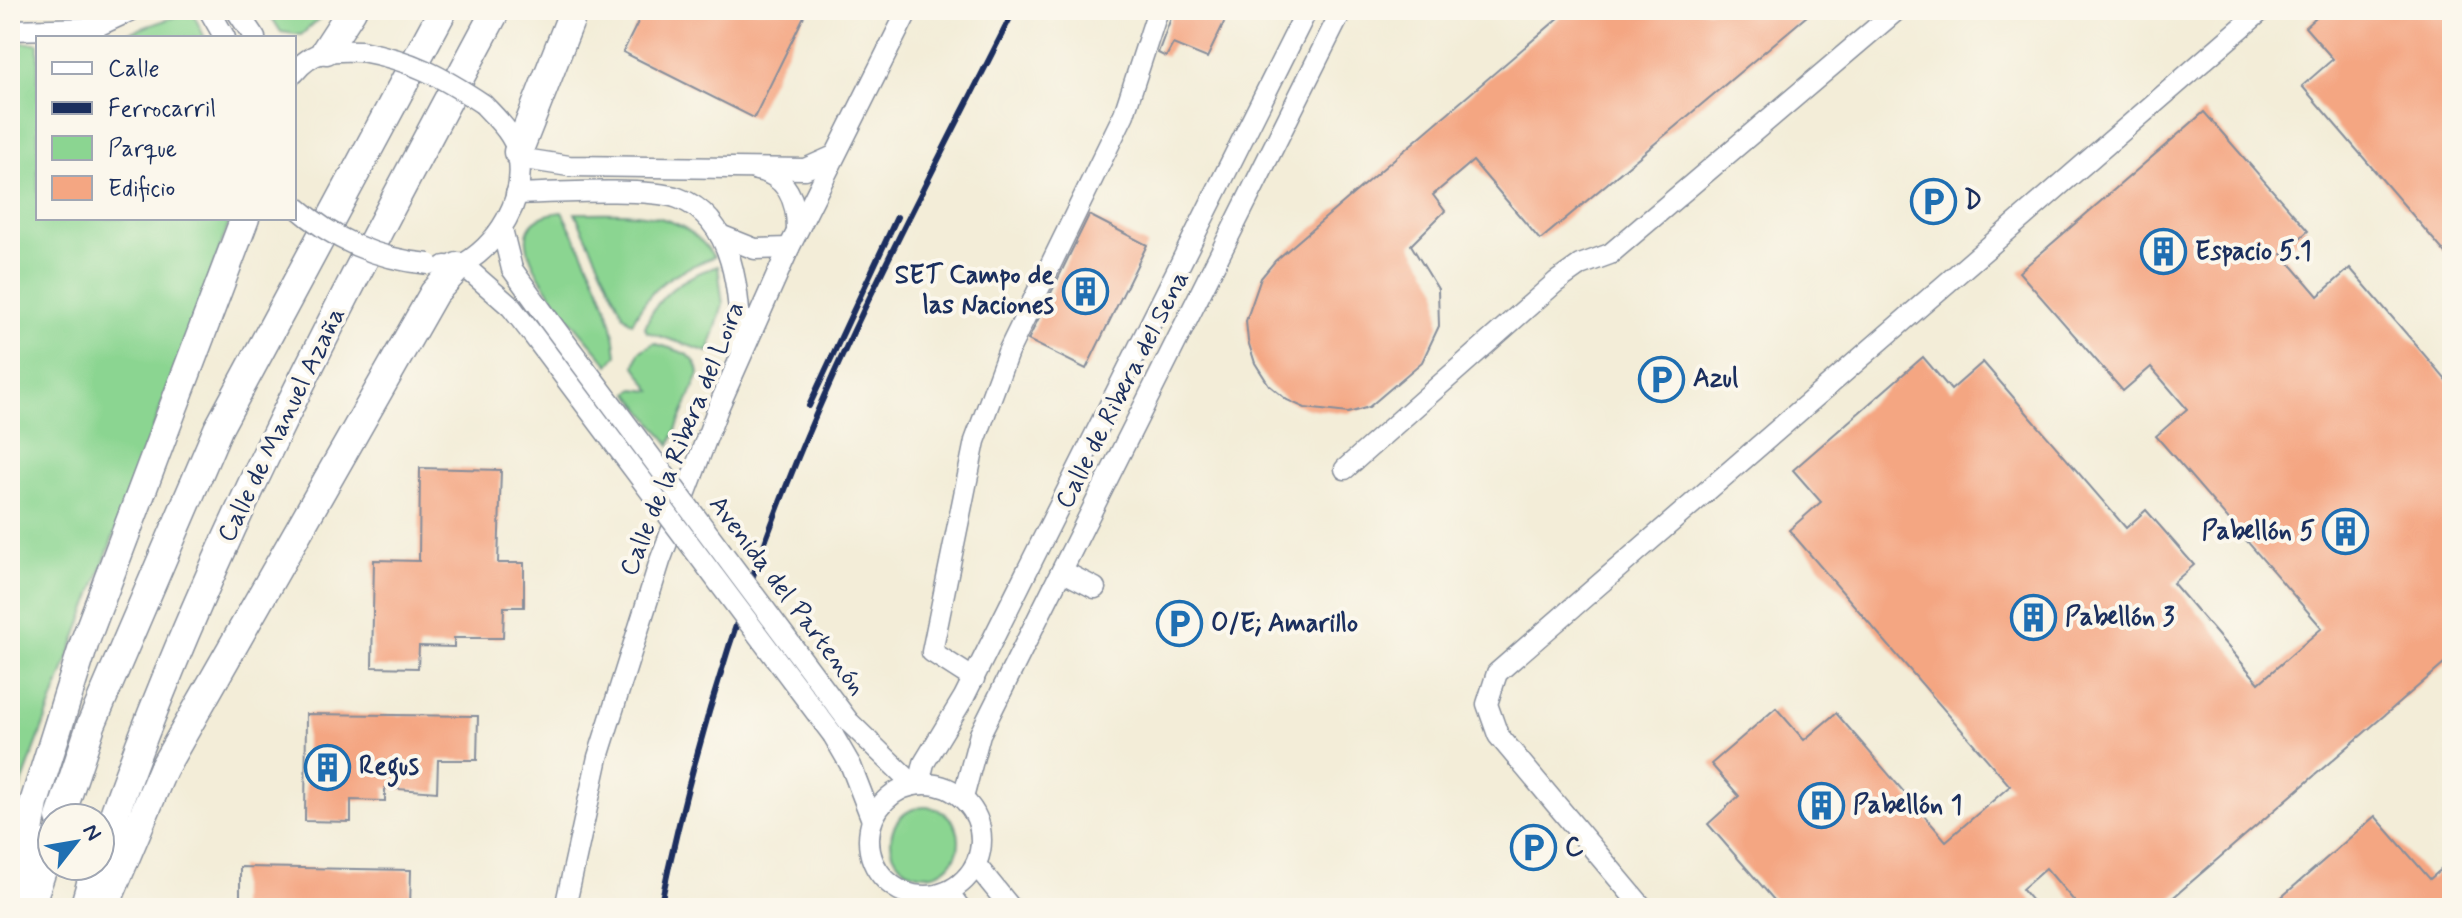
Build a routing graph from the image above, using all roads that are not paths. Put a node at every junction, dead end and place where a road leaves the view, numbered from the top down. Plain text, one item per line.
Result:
1 (132, 10) edge
2 (209, 10) edge
3 (236, 10) edge
4 (352, 10) edge
5 (443, 10) edge
6 (496, 10) edge
7 (574, 10) edge
8 (908, 10) edge
9 (1158, 10) edge
10 (1307, 10) edge
11 (1342, 10) edge
12 (1897, 10) edge
13 (2262, 10) edge
14 (10, 30) edge
15 (224, 36) edge
16 (254, 36) edge
17 (305, 60) edge
18 (514, 146) junction
19 (834, 156) junction
20 (745, 168) junction
21 (516, 194) junction
22 (296, 207) edge
23 (244, 220) edge
24 (502, 229) junction
25 (720, 235) junction
26 (793, 241) junction
27 (461, 266) junction
28 (741, 353) junction
29 (1345, 469) dead end
30 (1062, 571) junction
31 (1095, 588) dead end
32 (974, 679) junction
33 (916, 784) junction
34 (963, 798) junction
35 (66, 802) edge
36 (116, 811) edge
37 (872, 820) junction
38 (976, 865) junction
39 (38, 882) edge
40 (91, 882) edge
41 (897, 899) edge
42 (944, 901) edge
43 (15, 908) edge
44 (29, 908) edge
45 (84, 908) edge
46 (104, 908) edge
47 (565, 908) edge
48 (1011, 908) edge
49 (1643, 908) edge

1 - 14 street
2 - 15 street
3 - 16 street
4 - 17 highway
5 - 35 highway, Calle de Manuel Azaña
6 - 36 highway, Calle de Manuel Azaña
7 - 18 highway
8 - 19 street, Calle de la Ribera del Loira
9 - 32 street
10 - 32 street, Calle de Ribera del Sena
11 - 30 street, Calle de Ribera del Sena
12 - 29 street
13 - 49 street
17 - 18 street, bridge
18 - 20 street
18 - 21 street
19 - 20 street
19 - 26 street, Calle de la Ribera del Loira
20 - 26 street
21 - 24 street
21 - 25 street
22 - 27 street, bridge
23 - 43 highway
24 - 27 street
24 - 33 street, Avenida del Partenón, bridge
25 - 26 street
25 - 28 street
26 - 28 street, Calle de la Ribera del Loira
27 - 37 street, Avenida del Partenón, bridge
27 - 46 highway
28 - 47 street, Calle de la Ribera del Loira
30 - 31 street
30 - 34 street, Calle de Ribera del Sena
32 - 33 street, Calle de Ribera del Sena
33 - 34 street
33 - 37 street
34 - 38 street
37 - 41 street
38 - 42 street
38 - 48 street
39 - 44 highway
40 - 45 highway
41 - 42 street

